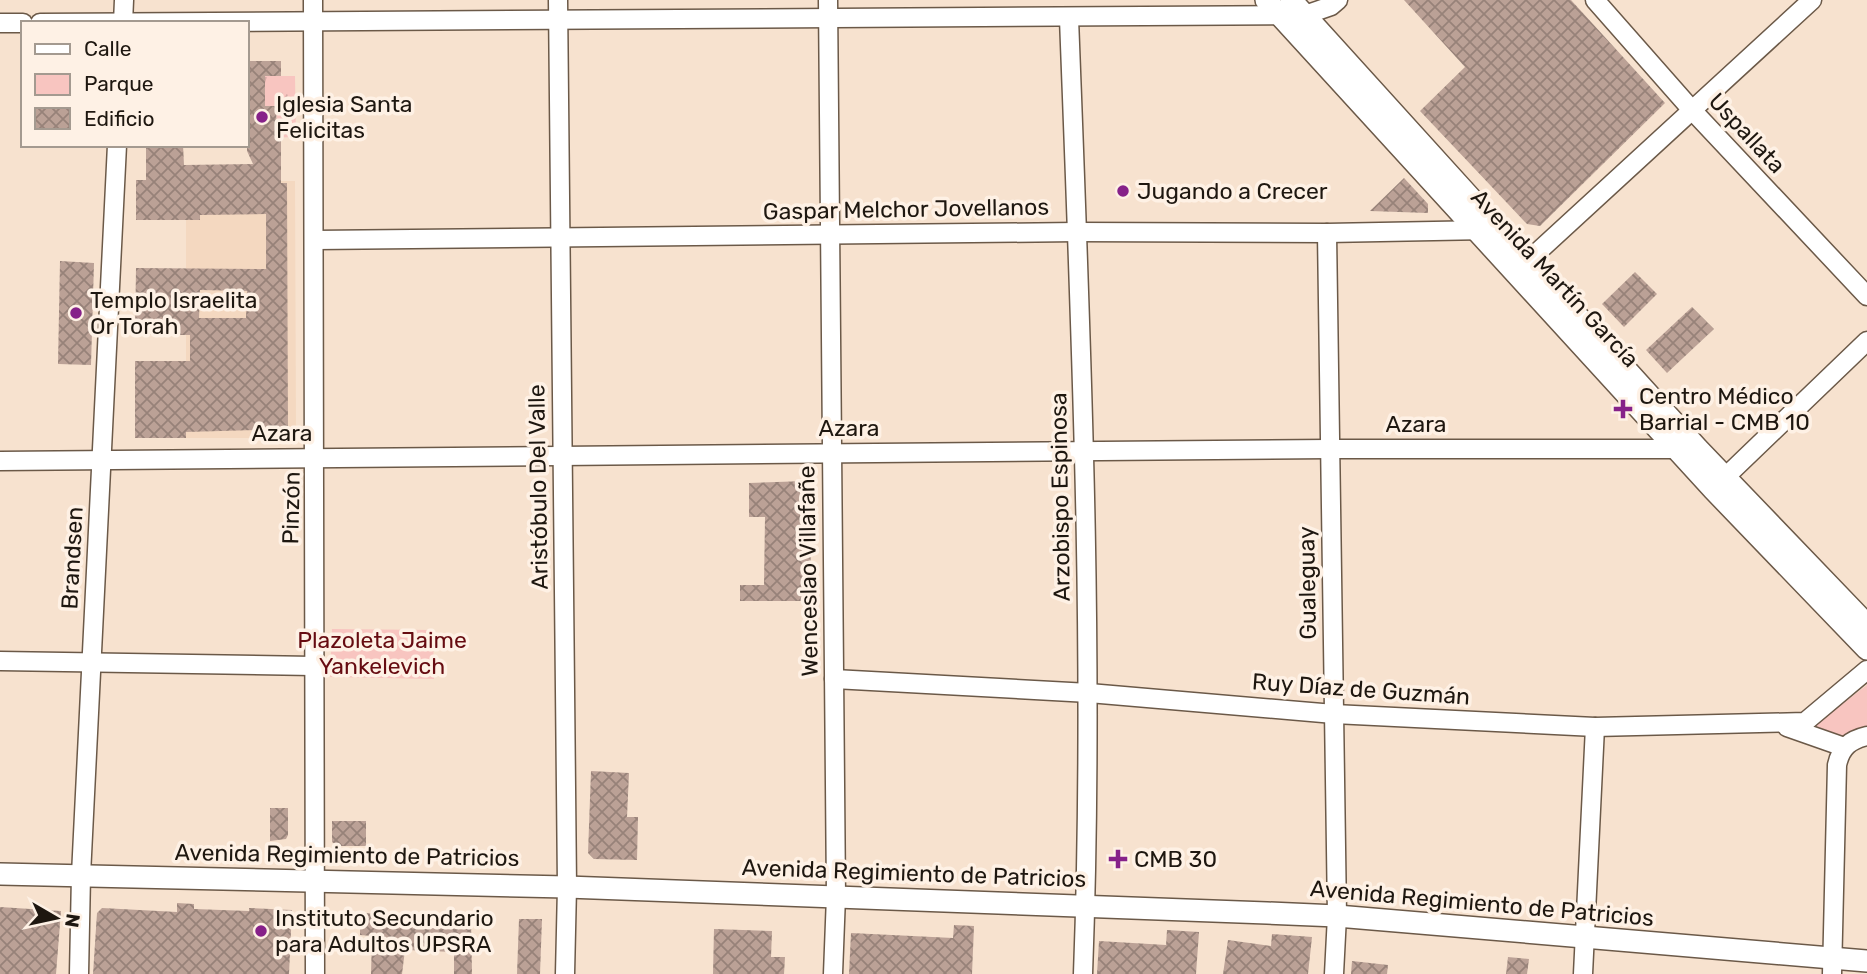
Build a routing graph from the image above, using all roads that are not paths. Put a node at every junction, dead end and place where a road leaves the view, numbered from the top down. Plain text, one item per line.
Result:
1 (124, 0) edge
2 (313, 0) edge
3 (558, 0) edge
4 (1338, 0) edge
5 (1595, 0) edge
6 (1812, 0) edge
7 (1285, 7) edge
8 (828, 9) edge
9 (1069, 18) junction
10 (313, 20) junction
11 (558, 20) junction
12 (123, 21) edge
13 (218, 21) edge
14 (0, 23) edge
15 (21, 23) edge
16 (1691, 109) junction
17 (117, 147) edge
18 (1487, 230) junction
19 (1077, 232) junction
20 (1327, 233) junction
21 (829, 235) junction
22 (561, 237) junction
23 (315, 240) junction
24 (1521, 267) junction
25 (1867, 296) edge
26 (1867, 341) edge
27 (1329, 449) junction
28 (1688, 449) junction
29 (1085, 451) junction
30 (831, 453) junction
31 (561, 455) junction
32 (102, 458) junction
33 (316, 458) junction
34 (0, 461) edge
35 (1720, 483) junction
36 (1867, 625) edge
37 (1867, 649) edge
38 (0, 661) edge
39 (92, 663) junction
40 (313, 666) junction
41 (1867, 670) edge
42 (834, 679) junction
43 (1088, 693) junction
44 (1334, 714) junction
45 (1777, 723) junction
46 (1595, 727) junction
47 (1867, 736) edge
48 (1844, 747) junction
49 (0, 874) edge
50 (81, 875) junction
51 (314, 882) junction
52 (567, 887) junction
53 (836, 896) junction
54 (1086, 905) junction
55 (1337, 916) junction
56 (1584, 938) junction
57 (1867, 961) edge
58 (1833, 966) edge
59 (79, 974) edge
60 (315, 974) edge
61 (565, 974) edge
62 (833, 974) edge
63 (1083, 974) edge
64 (1334, 974) edge
65 (1583, 974) edge

1 - 12 street
2 - 10 street, Pinzón
3 - 11 street, Aristóbulo Del Valle
4 - 7 street
5 - 16 street, Uspallata
6 - 16 street
7 - 9 street
7 - 18 main road, Avenida Martín García
8 - 9 street
8 - 11 street
8 - 21 street, Wenceslao Villafañe
9 - 19 street, Arzobispo Espinosa
10 - 11 street
10 - 13 street
10 - 23 street, Pinzón
11 - 22 street, Aristóbulo Del Valle
14 - 15 street
16 - 24 street
16 - 25 street, Uspallata
17 - 32 street, Brandsen
18 - 20 street, Gaspar Melchor Jovellanos
18 - 24 main road, Avenida Martín García
19 - 20 street, Gaspar Melchor Jovellanos
19 - 21 street, Gaspar Melchor Jovellanos
19 - 29 street, Arzobispo Espinosa
20 - 27 street, Gualeguay
21 - 22 street, Gaspar Melchor Jovellanos
21 - 30 street, Wenceslao Villafañe
22 - 23 street, Gaspar Melchor Jovellanos
22 - 31 street, Aristóbulo Del Valle
23 - 33 street, Pinzón
24 - 28 main road, Avenida Martín García
26 - 35 street
27 - 28 street, Azara
27 - 29 street, Azara
27 - 44 street, Gualeguay
28 - 35 main road, Avenida Martín García
29 - 30 street, Azara
29 - 43 street, Arzobispo Espinosa
30 - 31 street, Azara
30 - 42 street, Wenceslao Villafañe
31 - 33 street, Azara
31 - 52 street, Aristóbulo Del Valle
32 - 33 street, Azara
32 - 34 street, Azara
32 - 39 street, Brandsen
33 - 40 street, Pinzón
35 - 36 main road, Avenida Martín García
35 - 37 main road, Avenida Martín García
38 - 39 street
39 - 40 street
39 - 50 street, Brandsen
40 - 51 street, Pinzón
41 - 45 street, Ruy Díaz de Guzmán
42 - 43 street, Ruy Díaz de Guzmán
42 - 53 street, Wenceslao Villafañe
43 - 44 street, Ruy Díaz de Guzmán
43 - 54 street, Arzobispo Espinosa
44 - 46 street, Ruy Díaz de Guzmán
44 - 55 street, Gualeguay
45 - 46 street, Ruy Díaz de Guzmán
45 - 48 street
46 - 56 street
47 - 48 street
48 - 58 street
49 - 50 main road, Avenida Regimiento de Patricios
50 - 51 main road, Avenida Regimiento de Patricios
50 - 59 street, Brandsen
51 - 52 main road, Avenida Regimiento de Patricios
51 - 60 street, Pinzón
52 - 53 main road, Avenida Regimiento de Patricios
52 - 61 street, Aristóbulo Del Valle
53 - 54 main road, Avenida Regimiento de Patricios
53 - 62 street, Wenceslao Villafañe
54 - 55 main road, Avenida Regimiento de Patricios
54 - 63 street, Arzobispo Espinosa
55 - 56 main road, Avenida Regimiento de Patricios
55 - 64 street, Gualeguay
56 - 58 main road, Avenida Regimiento de Patricios
56 - 65 street
57 - 58 main road, Avenida Regimiento de Patricios

